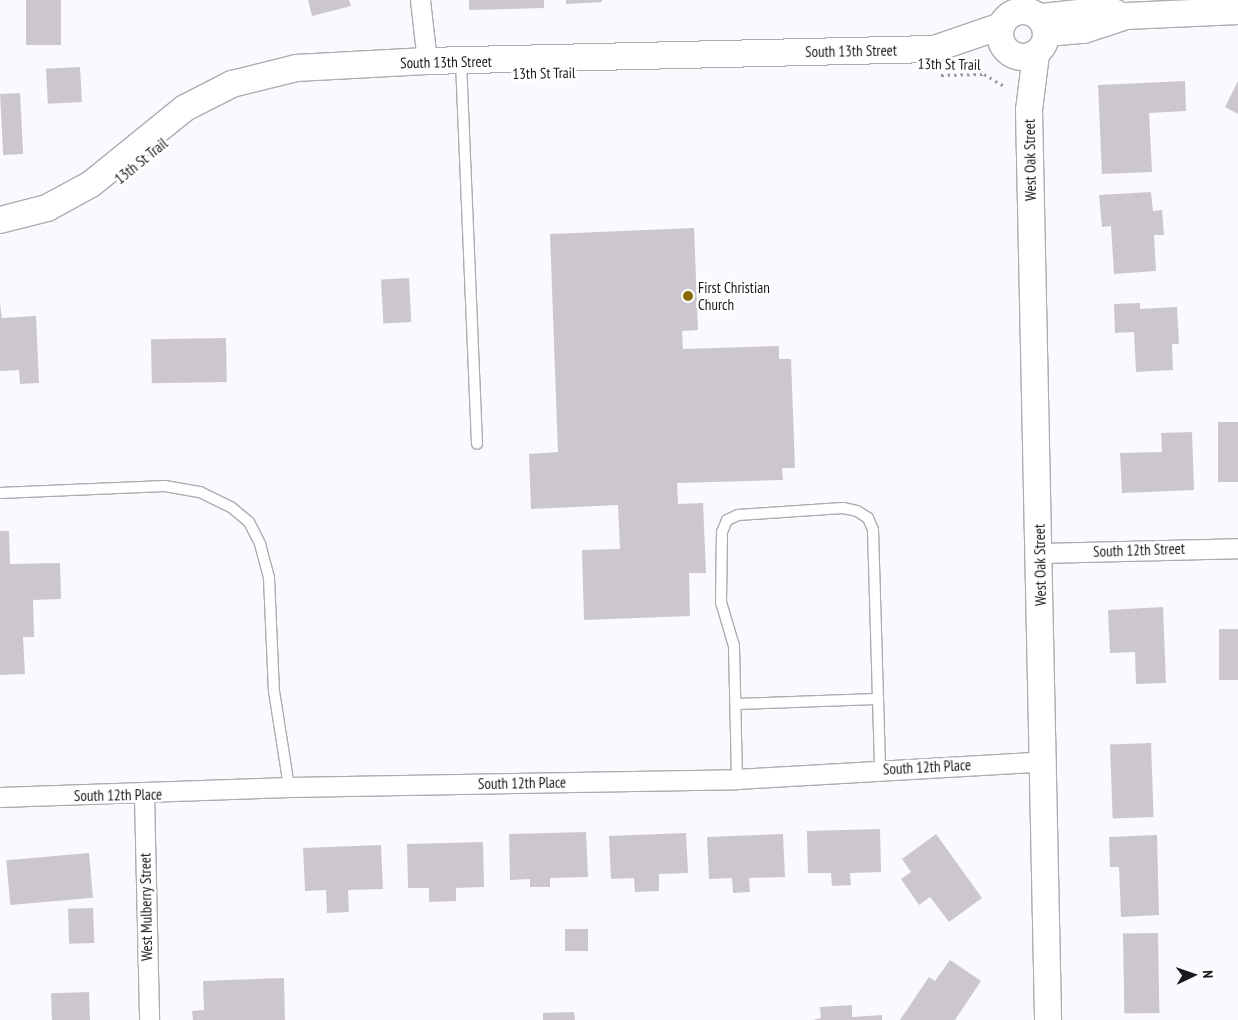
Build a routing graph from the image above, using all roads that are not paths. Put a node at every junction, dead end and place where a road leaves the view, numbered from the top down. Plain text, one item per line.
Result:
1 (420, 0) edge
2 (1238, 10) edge
3 (1023, 26) edge
4 (427, 61) junction
5 (461, 62) junction
6 (0, 220) edge
7 (477, 444) dead end
8 (0, 492) edge
9 (1238, 548) edge
10 (1040, 553) junction
11 (878, 698) junction
12 (736, 704) junction
13 (1044, 761) junction
14 (880, 770) junction
15 (737, 779) junction
16 (290, 787) junction
17 (144, 795) junction
18 (0, 797) edge
19 (149, 1020) edge
20 (1048, 1020) edge

1 - 4 street
2 - 3 street, South 13th Street
3 - 5 street, South 13th Street
3 - 10 street, West Oak Street
4 - 5 street, South 13th Street
4 - 6 street, South 13th Street
5 - 7 lane
8 - 16 lane
9 - 10 street, South 12th Street
10 - 13 street, West Oak Street
11 - 12 lane
11 - 12 lane
11 - 14 lane
12 - 15 lane
13 - 14 street, South 12th Place
13 - 20 street, West Oak Street
14 - 15 street, South 12th Place
15 - 16 street, South 12th Place
16 - 17 street, South 12th Place
17 - 18 street, South 12th Place
17 - 19 street, West Mulberry Street

